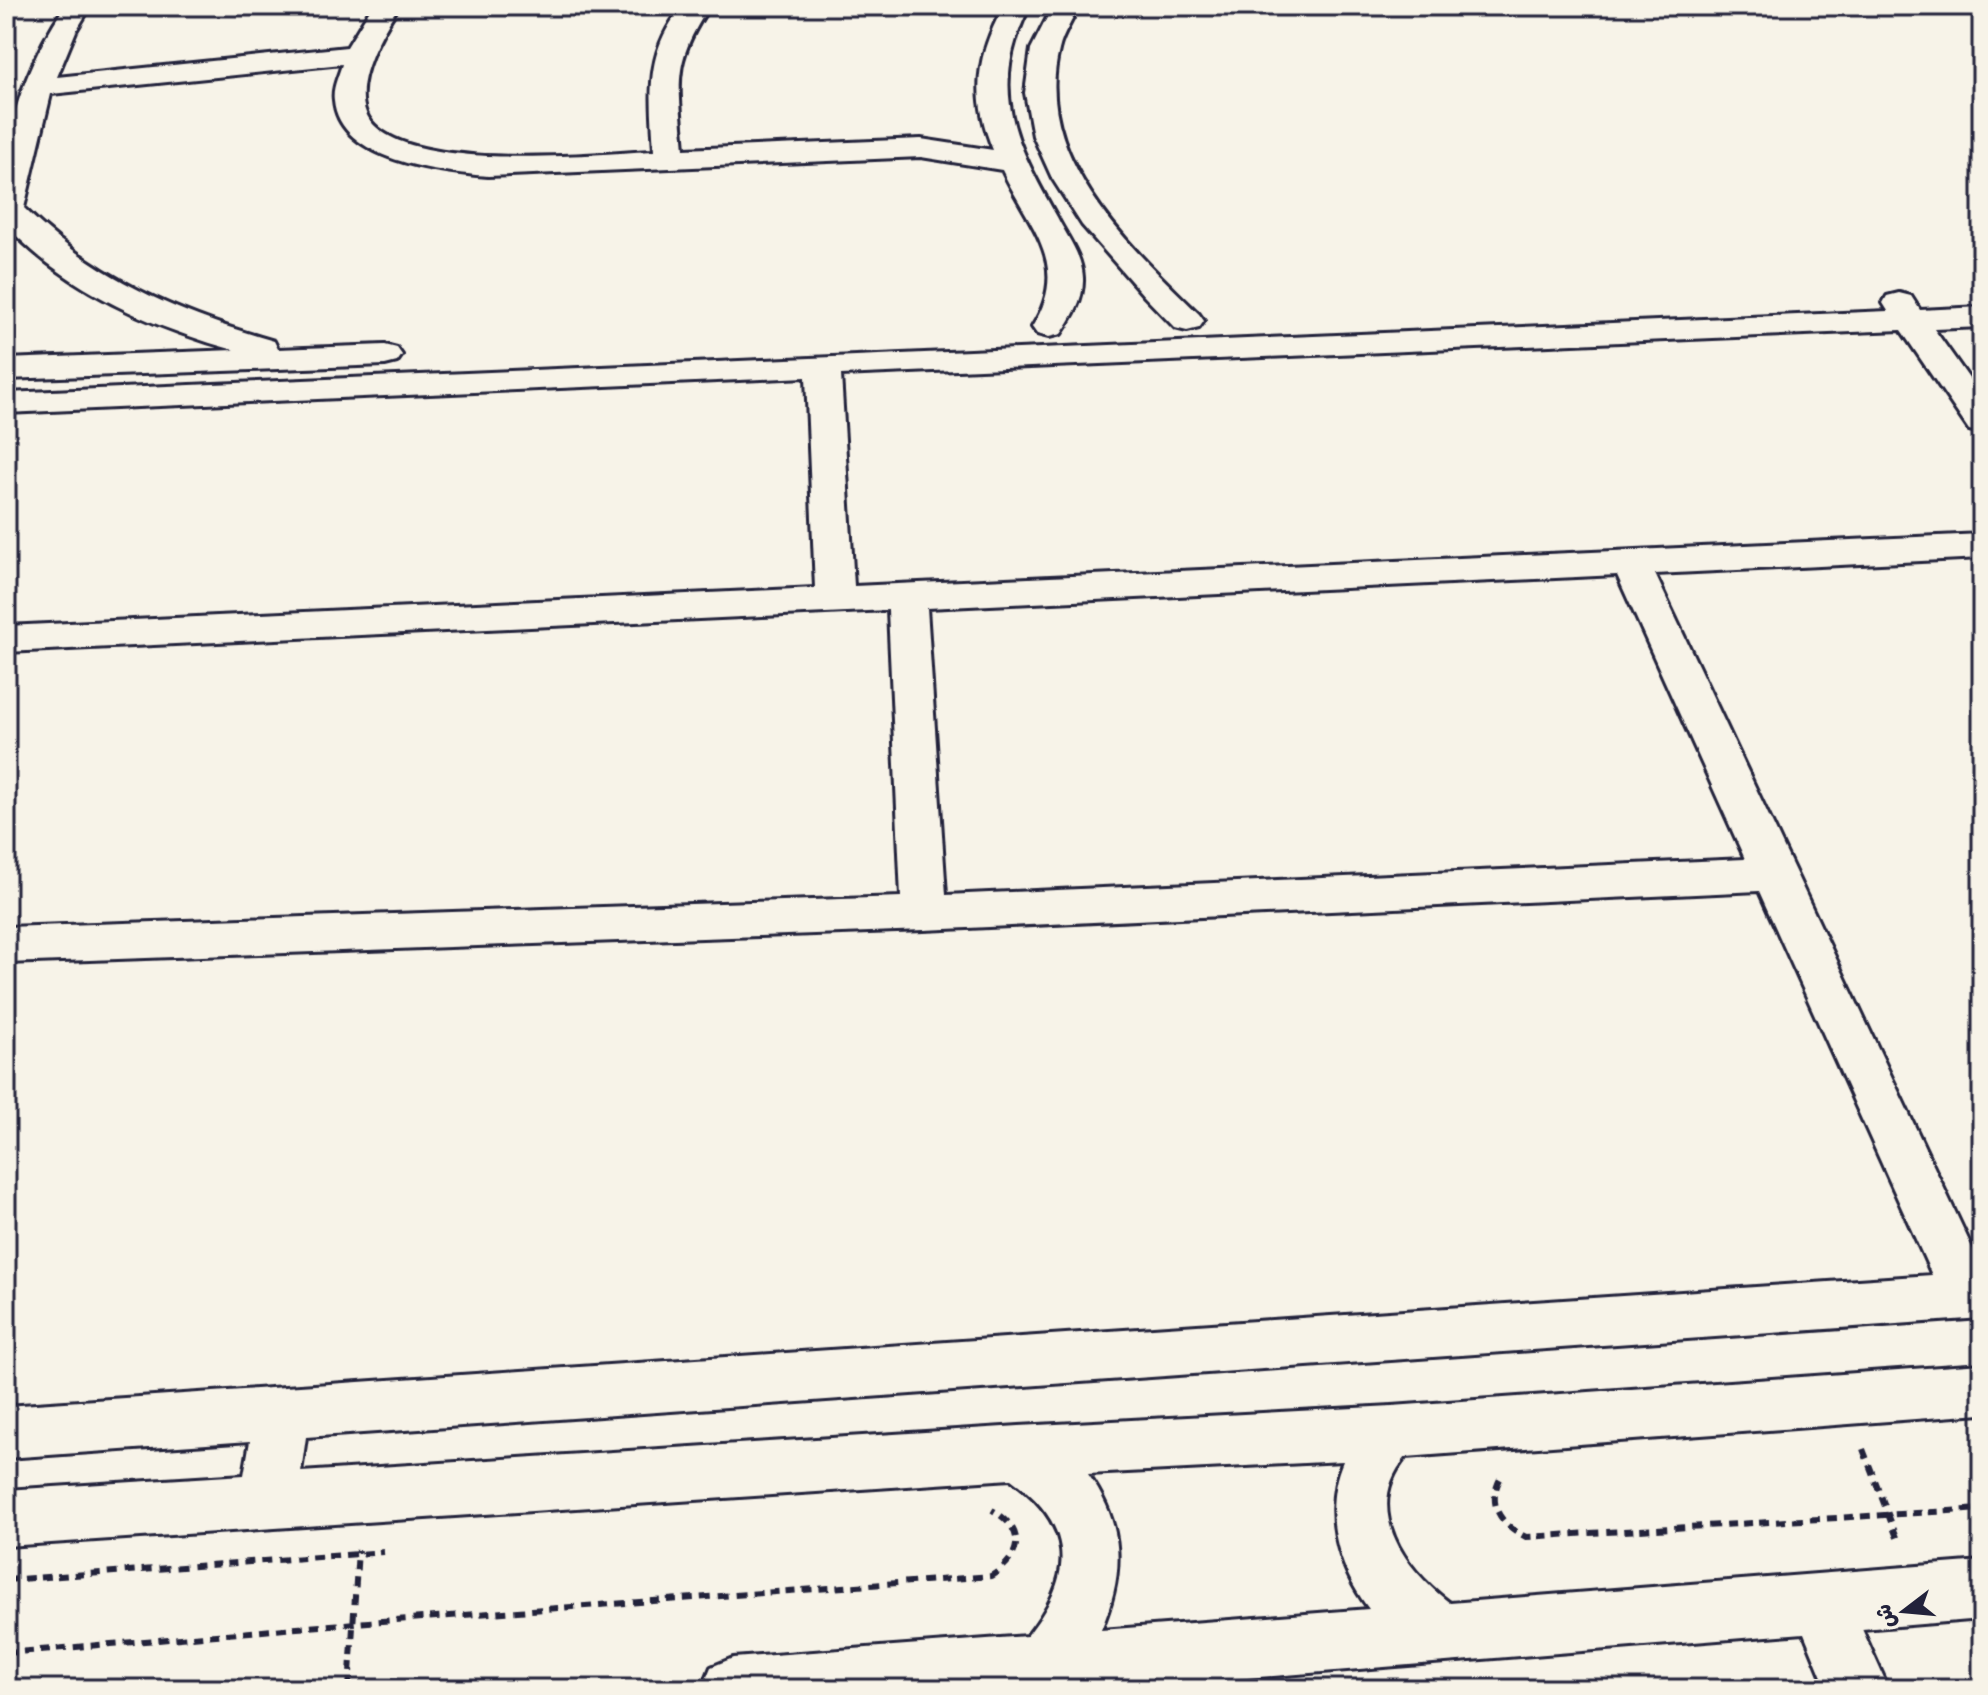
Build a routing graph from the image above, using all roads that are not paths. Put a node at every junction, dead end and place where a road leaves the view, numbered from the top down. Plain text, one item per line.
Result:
1 (78, 6) edge
2 (386, 6) edge
3 (697, 6) edge
4 (1017, 6) edge
5 (1066, 6) edge
6 (358, 54) junction
7 (38, 87) junction
8 (995, 113) junction
9 (921, 148) junction
10 (670, 161) junction
11 (1013, 164) junction
12 (7, 214) edge
13 (1982, 287) edge
14 (1891, 291) junction
15 (1982, 317) edge
16 (1187, 321) junction
17 (1911, 321) junction
18 (1049, 327) junction
19 (921, 346) junction
20 (298, 358) junction
21 (823, 365) junction
22 (6, 369) edge
23 (6, 403) edge
24 (1982, 422) edge
25 (1982, 546) edge
26 (1630, 562) junction
27 (907, 596) junction
28 (835, 600) junction
29 (6, 639) edge
30 (1776, 874) junction
31 (924, 913) junction
32 (6, 945) edge
33 (1975, 1296) edge
34 (1982, 1389) edge
35 (282, 1413) junction
36 (6, 1432) edge
37 (1392, 1432) junction
38 (1019, 1452) junction
39 (268, 1501) junction
40 (6, 1518) edge
41 (1982, 1590) edge
42 (1821, 1603) junction
43 (1441, 1633) junction
44 (1043, 1664) junction
45 (860, 1684) edge
46 (733, 1689) edge
47 (1858, 1689) edge

1 - 7 street
2 - 6 street
3 - 10 street
4 - 8 street
5 - 16 street
6 - 7 street
6 - 10 street
7 - 12 street
8 - 9 street
8 - 11 street
9 - 10 street
9 - 11 street
11 - 18 street
12 - 20 street
13 - 14 street
14 - 16 street
14 - 17 street
15 - 17 street
16 - 18 street
17 - 19 street
17 - 24 street
18 - 19 street
19 - 20 street
19 - 21 street
20 - 22 street
21 - 23 street
21 - 28 street
25 - 26 street
26 - 27 street
26 - 30 street
27 - 28 street
27 - 31 street
28 - 29 street
30 - 31 street
30 - 33 street
31 - 32 street
33 - 35 street
34 - 37 street
35 - 36 street
35 - 39 street
37 - 38 street
37 - 43 street
38 - 39 street
38 - 44 street
39 - 40 street
41 - 42 street
42 - 43 street
42 - 47 street
43 - 44 street
44 - 45 street
45 - 46 street

